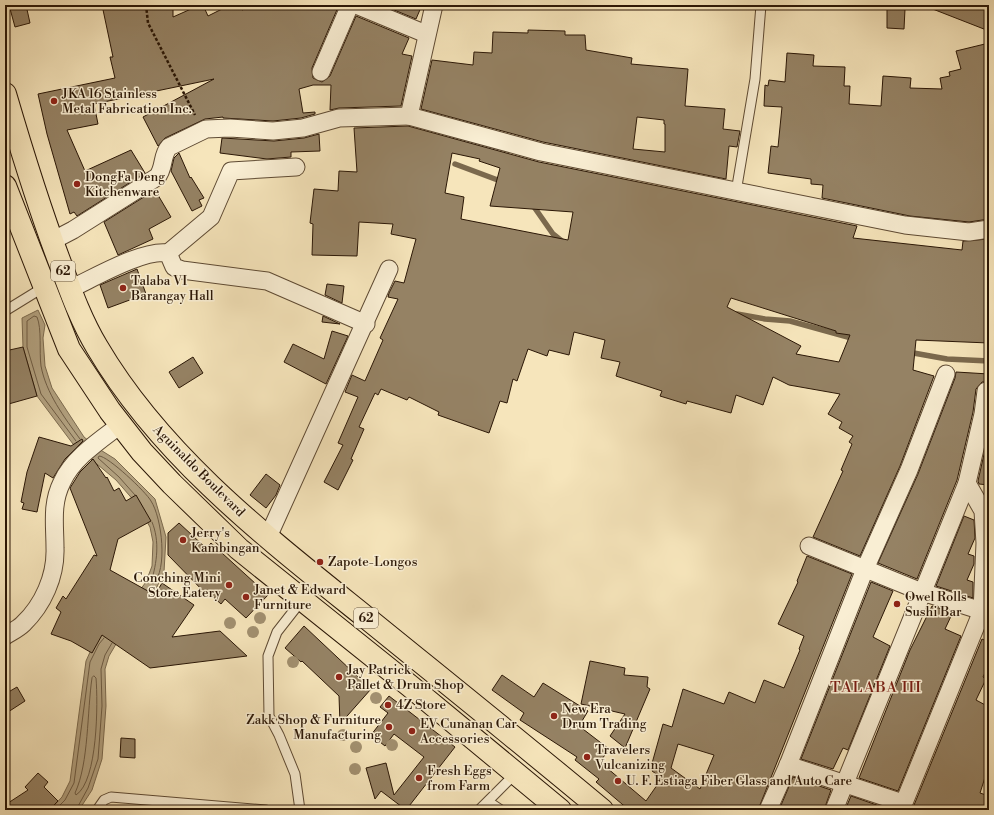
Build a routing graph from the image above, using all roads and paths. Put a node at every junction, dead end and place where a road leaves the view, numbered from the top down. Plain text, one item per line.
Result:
1 (146, 5) edge
2 (350, 5) edge
3 (356, 5) edge
4 (434, 5) edge
5 (761, 5) edge
6 (426, 34) junction
7 (321, 72) dead end
8 (5, 94) edge
9 (8, 110) edge
10 (409, 116) junction
11 (206, 129) junction
12 (296, 167) dead end
13 (5, 186) edge
14 (736, 192) junction
15 (989, 229) edge
16 (52, 241) junction
17 (168, 253) junction
18 (389, 269) dead end
19 (44, 287) junction
20 (70, 289) junction
21 (5, 311) edge
22 (366, 324) junction
23 (946, 374) dead end
24 (986, 391) dead end
25 (120, 425) junction
26 (967, 483) junction
27 (268, 537) junction
28 (809, 546) dead end
29 (865, 569) junction
30 (922, 592) junction
31 (302, 600) junction
32 (982, 611) junction
33 (5, 636) edge
34 (788, 765) junction
35 (516, 773) junction
36 (845, 784) junction
37 (489, 802) junction
38 (902, 806) edge
39 (97, 810) edge
40 (266, 810) edge
41 (300, 810) edge
42 (479, 810) edge
43 (501, 810) edge
44 (560, 810) edge
45 (602, 810) edge
46 (768, 810) edge
47 (834, 810) edge

1 - 11 path
2 - 7 street
3 - 6 street
4 - 6 street
5 - 14 lane
6 - 10 street
8 - 9 highway, Aguinaldo Boulevard / 62
9 - 16 highway, Aguinaldo Boulevard / 62
10 - 11 street
10 - 14 street
11 - 16 street
12 - 17 street
13 - 19 highway, Aguinaldo Boulevard / 62
14 - 15 street
16 - 20 highway, Aguinaldo Boulevard / 62
17 - 20 street
17 - 22 street
18 - 22 street
19 - 21 lane
19 - 25 highway, Aguinaldo Boulevard / 62
20 - 27 highway, Aguinaldo Boulevard / 62
22 - 27 street
23 - 29 street
24 - 26 street
25 - 31 highway, Aguinaldo Boulevard / 62
25 - 33 street
26 - 30 street
26 - 32 street
27 - 45 highway, Aguinaldo Boulevard / 62
28 - 29 street
29 - 30 street
29 - 34 street
30 - 32 street
30 - 36 street
31 - 35 highway, Aguinaldo Boulevard / 62
31 - 41 lane
32 - 38 street
34 - 36 street
34 - 46 street
35 - 37 lane
35 - 44 highway, Aguinaldo Boulevard / 62
36 - 38 street
36 - 47 street
37 - 42 lane
37 - 43 lane
39 - 40 lane

